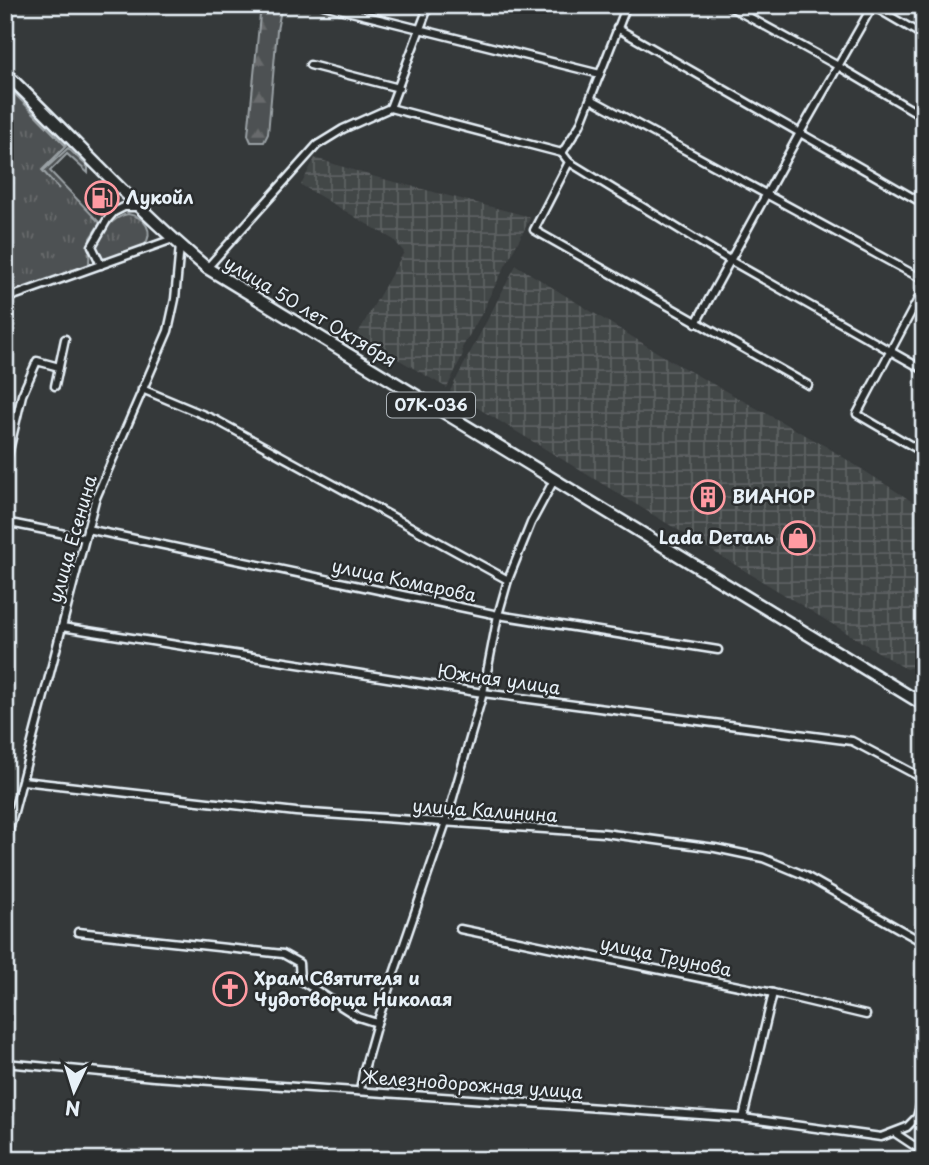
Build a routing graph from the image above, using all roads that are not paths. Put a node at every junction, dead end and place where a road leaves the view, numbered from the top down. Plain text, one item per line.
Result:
1 (323, 5) edge
2 (429, 5) edge
3 (626, 5) edge
4 (727, 5) edge
5 (872, 6) edge
6 (617, 28) junction
7 (422, 29) junction
8 (924, 36) edge
9 (310, 65) dead end
10 (838, 66) junction
11 (5, 73) edge
12 (600, 74) junction
13 (400, 88) junction
14 (591, 99) junction
15 (390, 108) junction
16 (924, 117) edge
17 (800, 131) junction
18 (562, 153) junction
19 (569, 162) junction
20 (765, 195) junction
21 (924, 204) edge
22 (139, 207) junction
23 (176, 242) junction
24 (731, 261) junction
25 (101, 265) junction
26 (207, 268) junction
27 (924, 280) edge
28 (924, 288) edge
29 (5, 299) edge
30 (696, 323) junction
31 (65, 339) dead end
32 (889, 350) junction
33 (59, 367) junction
34 (924, 370) edge
35 (808, 385) dead end
36 (55, 386) dead end
37 (142, 389) junction
38 (924, 453) edge
39 (5, 468) edge
40 (554, 480) junction
41 (5, 522) edge
42 (87, 529) junction
43 (85, 538) junction
44 (508, 580) junction
45 (498, 615) junction
46 (62, 627) junction
47 (718, 650) dead end
48 (483, 693) junction
49 (924, 705) edge
50 (924, 779) edge
51 (23, 781) junction
52 (446, 822) junction
53 (5, 846) edge
54 (460, 929) dead end
55 (78, 932) dead end
56 (924, 943) edge
57 (774, 993) junction
58 (866, 1015) dead end
59 (377, 1023) junction
60 (5, 1062) edge
61 (360, 1091) junction
62 (924, 1091) edge
63 (743, 1118) junction
64 (895, 1133) junction
65 (922, 1160) edge

1 - 7 street
2 - 7 street
3 - 6 street
4 - 10 street
5 - 8 street
5 - 10 street
6 - 12 street
6 - 17 street
7 - 12 street
7 - 13 street
9 - 13 street
10 - 16 street
10 - 17 street
11 - 22 main road, улица 50 лет Октября / 07К-036
12 - 14 street
13 - 15 street
14 - 18 street
14 - 20 street
15 - 18 street
15 - 26 street
17 - 20 street
17 - 21 street
18 - 19 street
19 - 24 street
19 - 30 street
20 - 24 street
20 - 27 street
22 - 23 main road, улица 50 лет Октября / 07К-036
22 - 25 street
23 - 25 street
23 - 26 main road, улица 50 лет Октября / 07К-036
23 - 37 street, улица Есенина
24 - 30 street
24 - 32 street
25 - 29 street
26 - 40 main road, улица 50 лет Октября / 07К-036
28 - 32 street
30 - 35 street
31 - 33 street
32 - 34 street
32 - 38 street
33 - 36 street
33 - 39 street
37 - 42 street, улица Есенина
37 - 44 street
40 - 44 street
40 - 49 main road, улица 50 лет Октября / 07К-036
41 - 43 street
42 - 43 street, улица Есенина
42 - 45 street, улица Комарова
43 - 46 street, улица Есенина
44 - 45 street
45 - 47 street, улица Комарова
45 - 48 street
46 - 48 street, Южная улица
46 - 51 street, улица Есенина
48 - 50 street, Южная улица
48 - 52 street
51 - 52 street, улица Калинина
51 - 53 street, улица Есенина
52 - 56 street, улица Калинина
52 - 59 street
54 - 57 street, улица Трунова
55 - 59 street
57 - 58 street, улица Трунова
57 - 63 street
59 - 61 street
60 - 61 street, Железнодорожная улица
61 - 63 street, Железнодорожная улица
62 - 64 street
63 - 64 street, Железнодорожная улица
64 - 65 street

